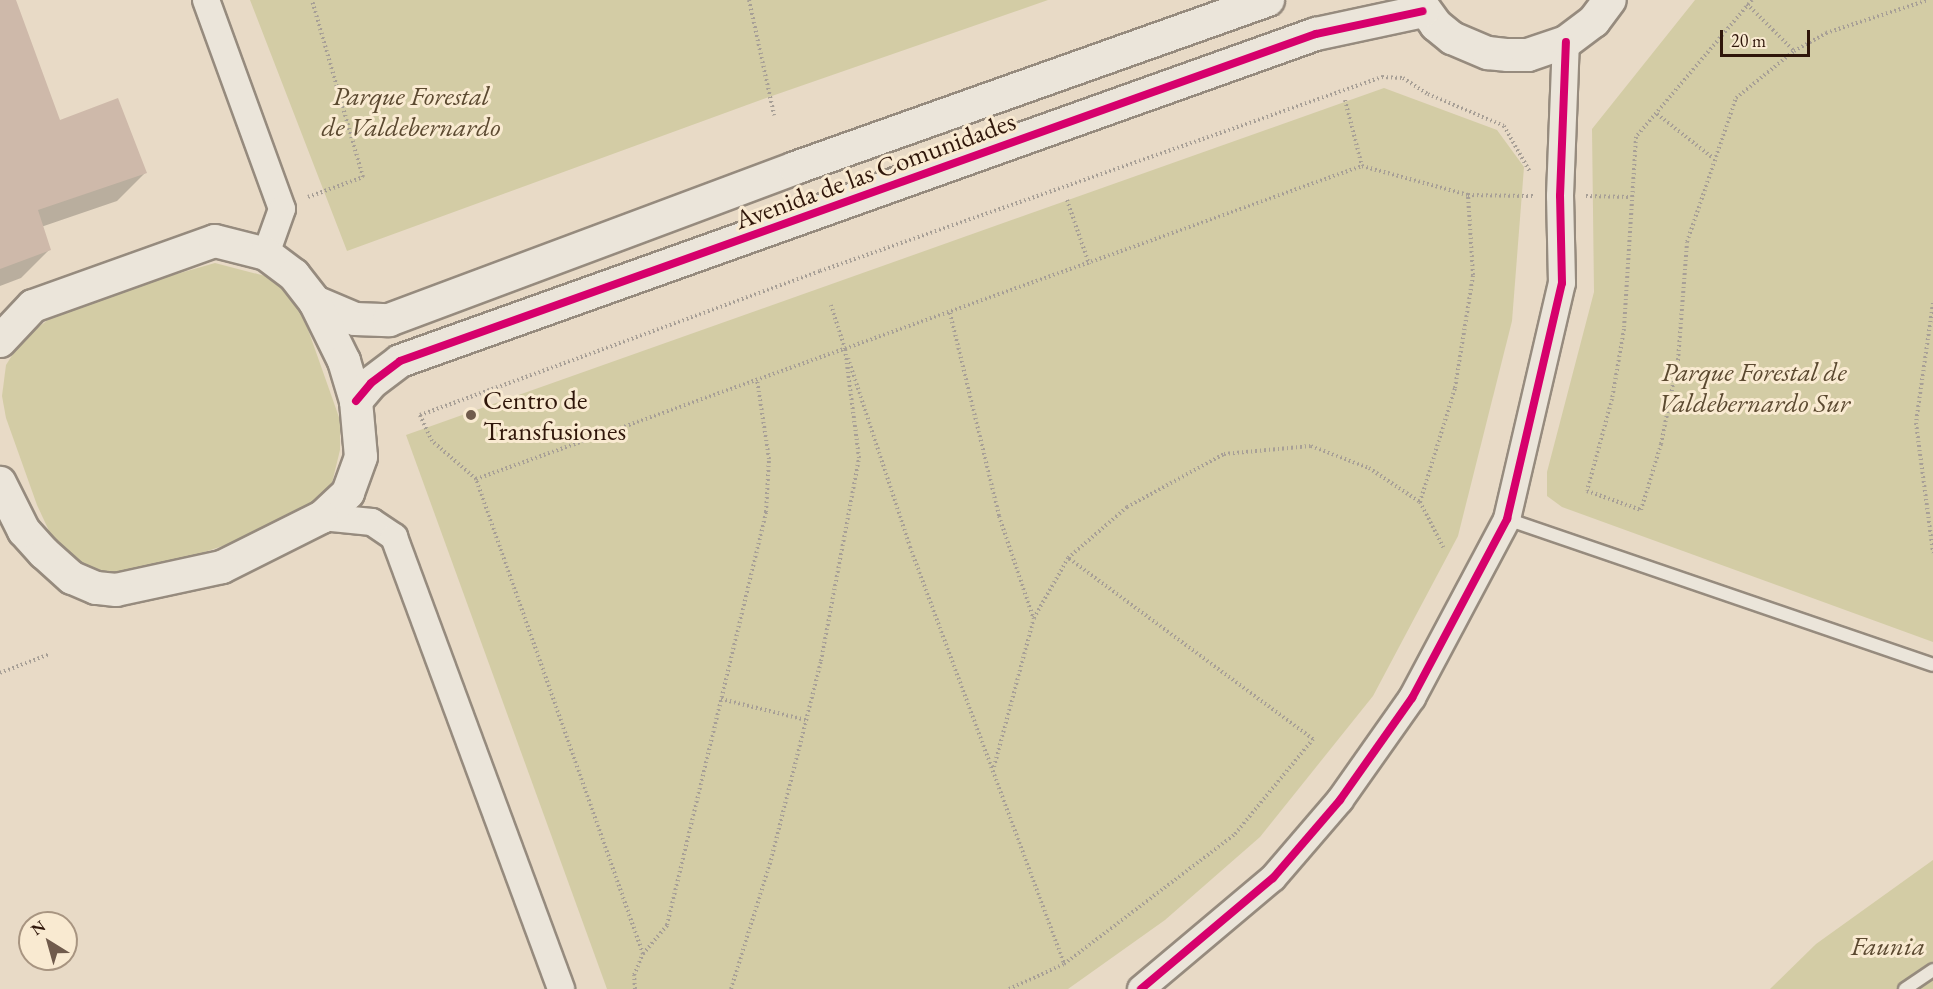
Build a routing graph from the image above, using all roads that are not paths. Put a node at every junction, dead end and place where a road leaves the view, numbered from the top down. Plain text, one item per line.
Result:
1 (206, 0) edge
2 (1268, 0) edge
3 (1610, 0) edge
4 (1420, 5) edge
5 (1566, 42) junction
6 (266, 254) junction
7 (315, 302) junction
8 (0, 341) edge
9 (356, 401) junction
10 (0, 483) edge
11 (322, 517) junction
12 (1507, 519) junction
13 (12, 527) edge
14 (1933, 665) edge
15 (1933, 970) edge
16 (561, 989) edge
17 (1141, 989) edge
18 (1905, 989) edge

1 - 6 street
2 - 7 street, Avenida de las Comunidades
3 - 5 street
4 - 5 street
4 - 9 street, Avenida de las Comunidades
5 - 12 street
6 - 7 street
6 - 8 street
7 - 9 street
9 - 11 street
10 - 13 street
11 - 13 street
11 - 16 street
12 - 14 lane
12 - 17 street
15 - 18 lane

